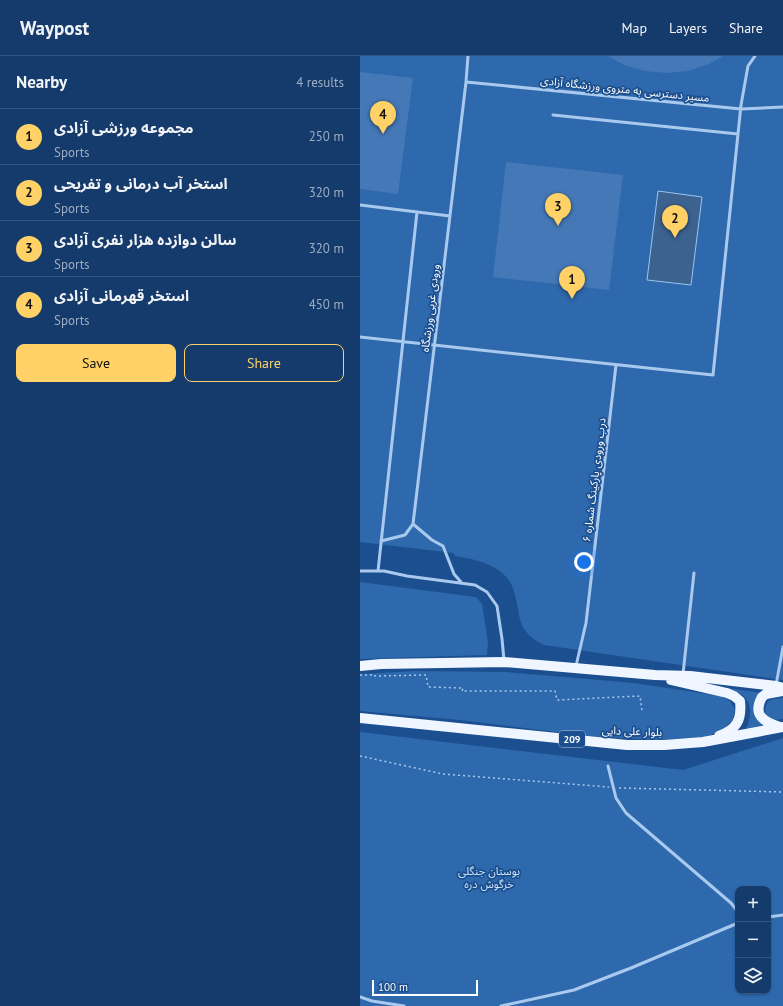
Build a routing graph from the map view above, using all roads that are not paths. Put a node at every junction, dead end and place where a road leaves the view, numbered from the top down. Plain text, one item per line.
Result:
1 (468, 56) edge
2 (755, 56) edge
3 (466, 82) junction
4 (782, 107) edge
5 (741, 110) junction
6 (553, 115) dead end
7 (738, 134) junction
8 (360, 204) edge
9 (417, 212) junction
10 (450, 216) junction
11 (360, 337) edge
12 (403, 342) junction
13 (435, 345) junction
14 (616, 365) junction
15 (413, 524) junction
16 (381, 541) junction
17 (360, 571) edge
18 (378, 571) junction
19 (694, 573) dead end
20 (461, 583) junction
21 (783, 647) edge
22 (504, 662) junction
23 (360, 666) edge
24 (576, 668) junction
25 (655, 675) junction
26 (683, 676) junction
27 (781, 688) edge
28 (360, 718) edge
29 (782, 727) edge
30 (703, 742) junction
31 (608, 766) dead end
32 (735, 908) edge
33 (783, 915) edge
34 (771, 917) edge
35 (735, 924) edge
36 (360, 997) edge
37 (404, 1006) edge
38 (501, 1006) edge

1 - 3 lane, ورودی غربی ورزشگاه
2 - 5 lane
3 - 5 lane, مسیر دسترسی به متروی ورزشگاه آزادی
3 - 10 lane, ورودی غربی ورزشگاه
4 - 5 lane, مسیر دسترسی به متروی ورزشگاه آزادی
5 - 7 lane
6 - 7 lane
7 - 14 lane
8 - 9 lane
9 - 10 lane
9 - 12 lane
10 - 13 lane, ورودی غربی ورزشگاه
11 - 12 lane
12 - 13 lane
12 - 16 lane
13 - 14 lane
13 - 15 lane, ورودی غربی ورزشگاه
14 - 24 lane, درب ورودی پارکینگ شماره ۶
15 - 16 lane
15 - 20 lane
16 - 18 lane
17 - 18 lane
18 - 20 lane
19 - 26 lane
20 - 22 lane
21 - 27 lane
22 - 23 main road
22 - 24 main road
24 - 25 main road
25 - 26 main road
25 - 30 main road
26 - 27 main road
27 - 29 main road
28 - 30 main road, بلوار علی دایی / 209
29 - 30 main road, بلوار علی دایی / 209
31 - 32 lane
33 - 34 lane
35 - 38 lane
36 - 37 lane

